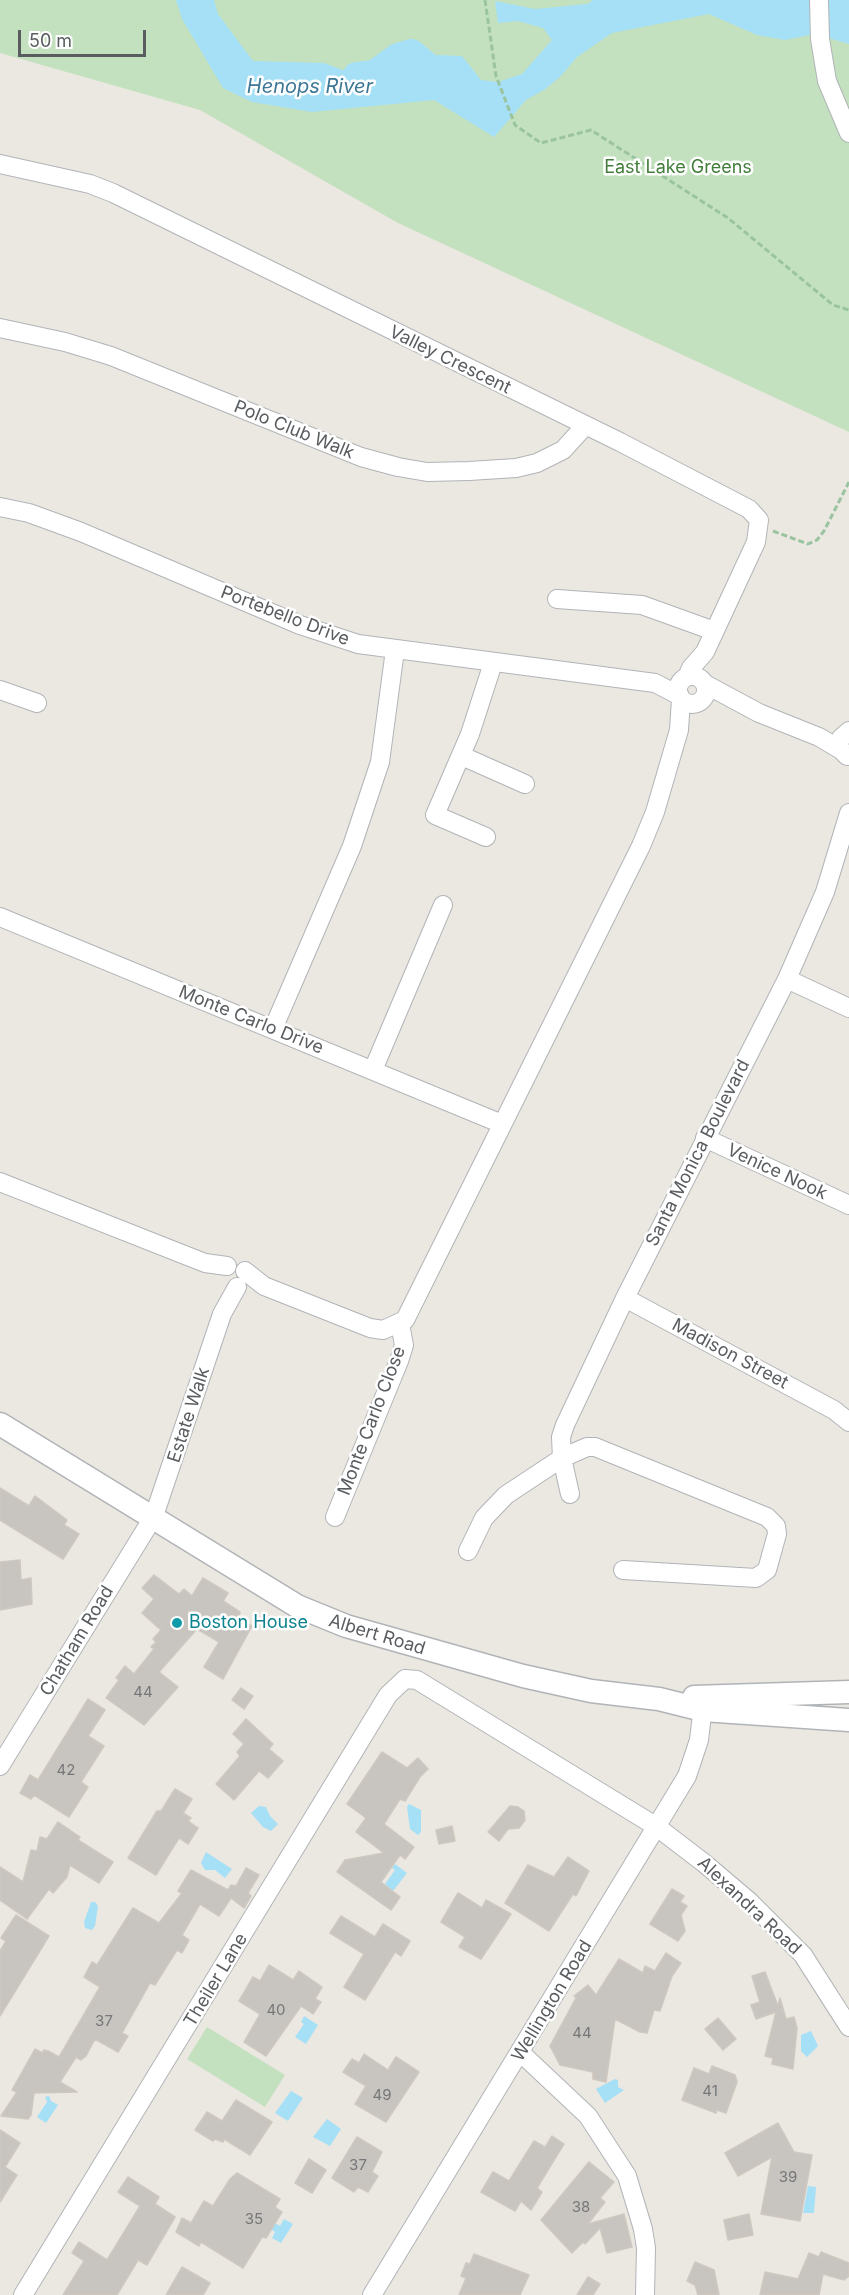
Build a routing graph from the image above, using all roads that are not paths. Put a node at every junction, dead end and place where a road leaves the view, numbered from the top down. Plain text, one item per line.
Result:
1 (819, 0) edge
2 (849, 133) edge
3 (0, 164) edge
4 (0, 328) edge
5 (584, 427) junction
6 (0, 507) edge
7 (556, 599) dead end
8 (714, 631) junction
9 (395, 650) junction
10 (493, 663) junction
11 (0, 690) edge
12 (692, 690) junction
13 (37, 703) dead end
14 (846, 749) edge
15 (462, 756) junction
16 (525, 784) dead end
17 (849, 813) edge
18 (846, 832) edge
19 (486, 837) dead end
20 (443, 905) dead end
21 (0, 917) edge
22 (787, 978) junction
23 (849, 1008) edge
24 (273, 1029) junction
25 (373, 1070) junction
26 (502, 1124) junction
27 (705, 1138) junction
28 (0, 1182) edge
29 (849, 1205) edge
30 (233, 1278) junction
31 (625, 1298) junction
32 (400, 1324) junction
33 (849, 1422) edge
34 (0, 1424) edge
35 (562, 1458) junction
36 (570, 1494) dead end
37 (154, 1516) junction
38 (335, 1517) dead end
39 (468, 1551) dead end
40 (623, 1570) dead end
41 (417, 1680) joint
42 (849, 1692) edge
43 (704, 1703) junction
44 (849, 1720) edge
45 (0, 1766) edge
46 (657, 1827) junction
47 (849, 2027) edge
48 (521, 2053) junction
49 (24, 2295) edge
50 (372, 2295) edge
51 (645, 2295) edge

1 - 2 street
3 - 5 street, Valley Crescent
4 - 5 street, Polo Club Walk
5 - 8 street, Valley Crescent
6 - 9 street, Portebello Drive
7 - 8 street
8 - 12 street
9 - 10 street, Portebello Drive
9 - 24 street
10 - 12 street, Portebello Drive
10 - 15 street
11 - 13 street
12 - 14 street, Portebello Drive
12 - 26 street
15 - 16 street
15 - 19 street
17 - 18 street, Santa Monica Boulevard
18 - 22 street, Santa Monica Boulevard
20 - 25 street
21 - 24 street, Monte Carlo Drive
22 - 23 street
22 - 27 street, Santa Monica Boulevard
24 - 25 street, Monte Carlo Drive
25 - 26 street, Monte Carlo Drive
26 - 32 street
27 - 29 street, Venice Nook
27 - 31 street, Santa Monica Boulevard
28 - 30 street
30 - 32 street
30 - 37 street, Estate Walk
31 - 33 street, Madison Street
31 - 35 street, Santa Monica Boulevard
32 - 38 street, Monte Carlo Close
34 - 37 street, Albert Road
35 - 36 street, Santa Monica Boulevard
35 - 39 street
35 - 40 street
37 - 43 street, Albert Road
37 - 45 street, Chatham Road
41 - 46 street, Albert Road
41 - 49 street, Theiler Lane
42 - 43 street, Albert Road
43 - 44 street, Albert Road
43 - 46 street, Wellington Road
46 - 47 street, Alexandra Road
46 - 48 street, Wellington Road
48 - 50 street, Wellington Road
48 - 51 street

